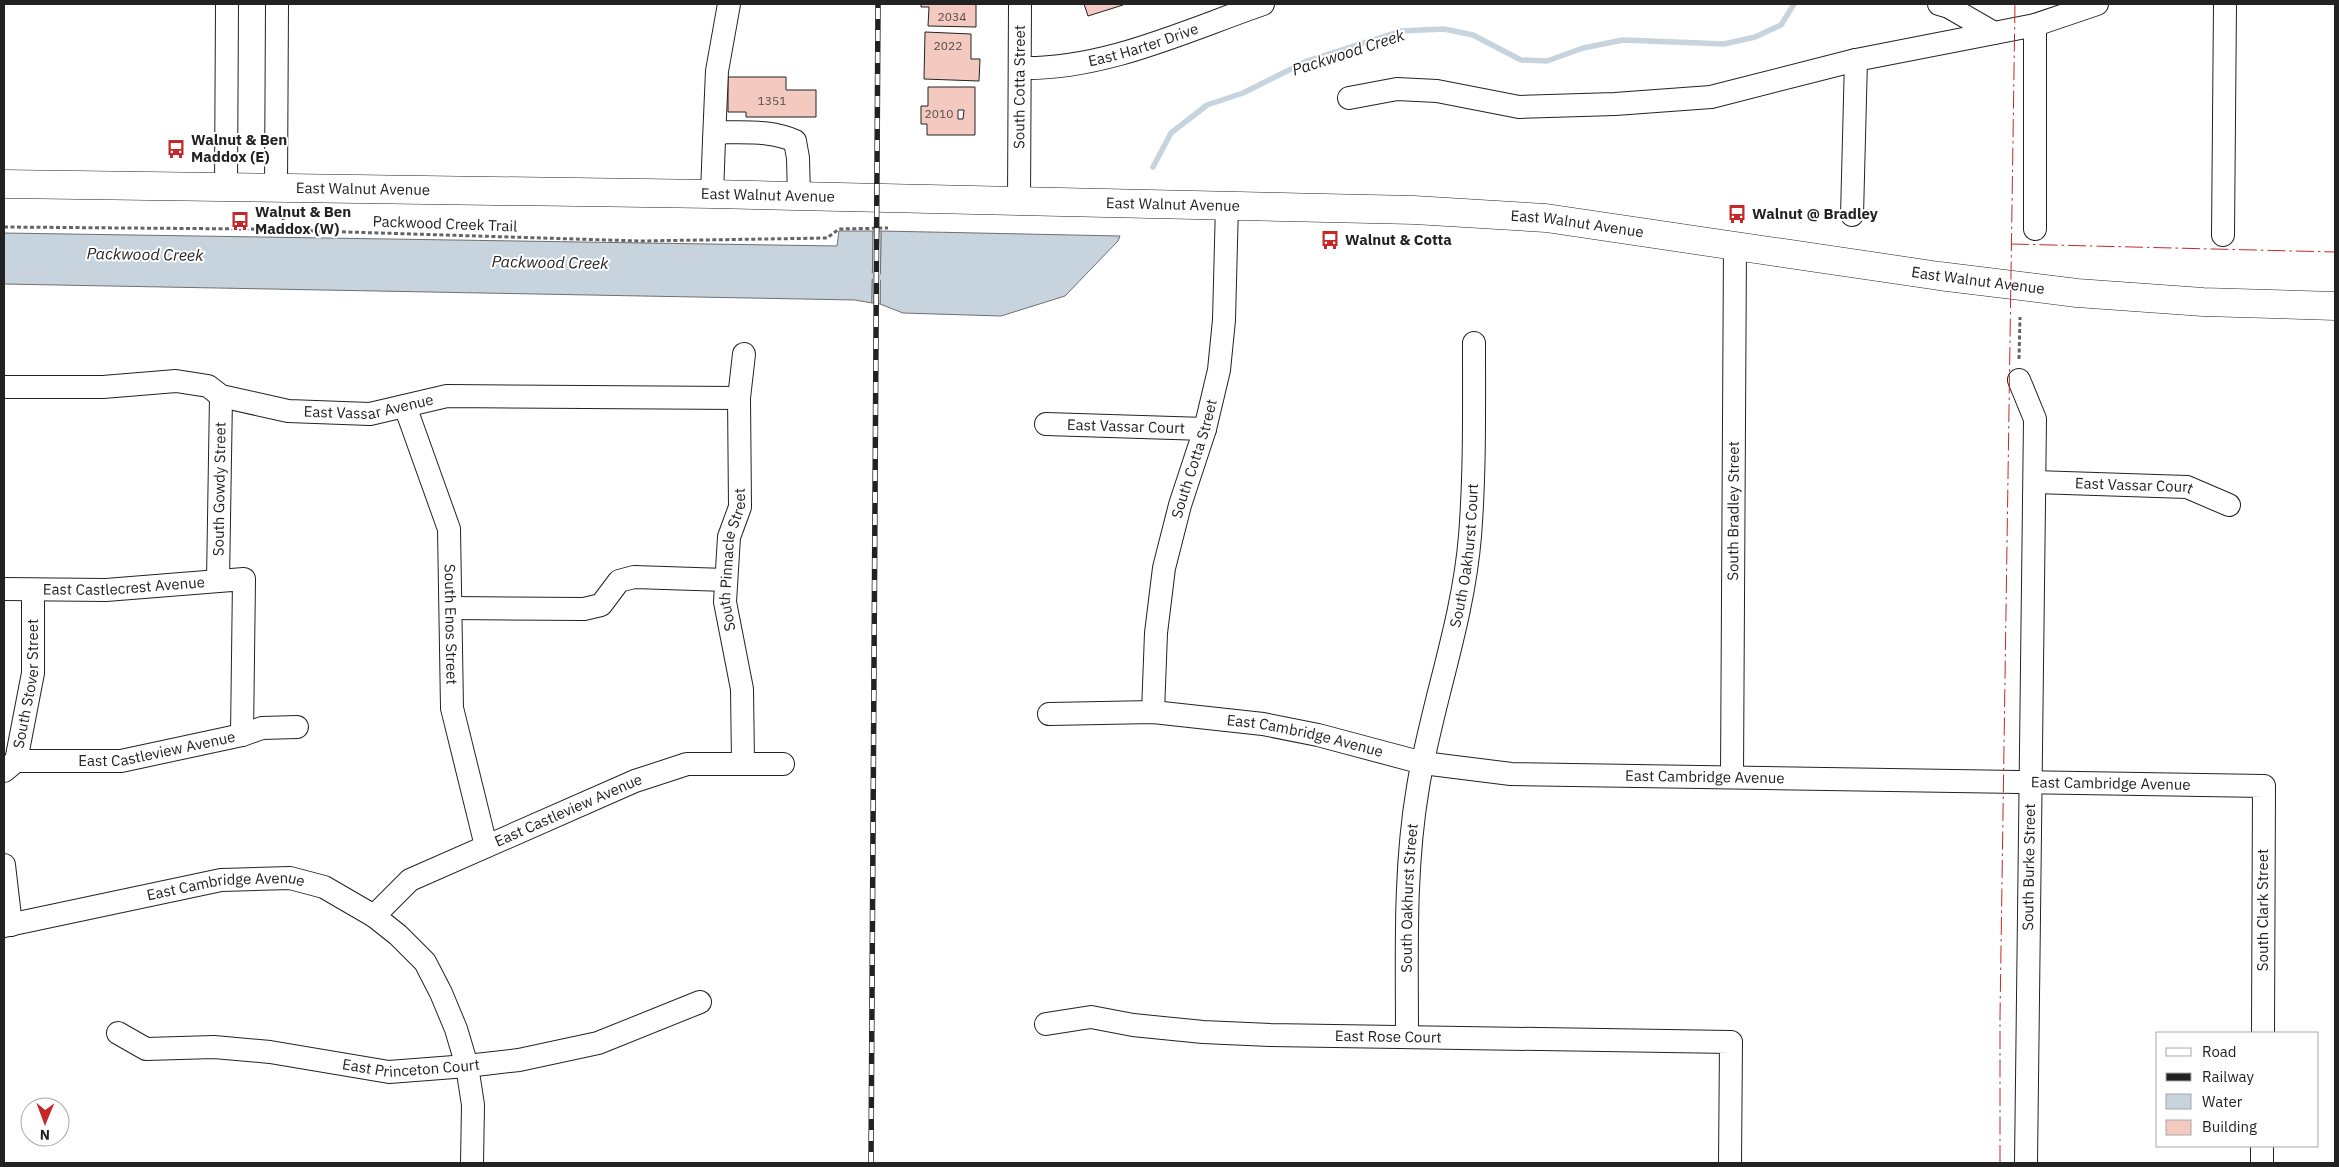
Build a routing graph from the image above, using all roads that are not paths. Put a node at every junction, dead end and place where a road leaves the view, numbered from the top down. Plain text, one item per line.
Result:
1 (227, 4) edge
2 (277, 4) edge
3 (729, 4) edge
4 (1020, 4) edge
5 (1263, 4) edge
6 (1939, 4) edge
7 (2097, 4) edge
8 (2225, 4) edge
9 (2034, 25) junction
10 (1994, 32) junction
11 (1856, 60) junction
12 (1020, 68) junction
13 (1349, 98) dead end
14 (714, 140) junction
15 (4, 184) edge
16 (226, 186) junction
17 (276, 187) junction
18 (712, 194) junction
19 (799, 196) junction
20 (1019, 201) junction
21 (1227, 205) junction
22 (1852, 215) dead end
23 (2035, 228) dead end
24 (2223, 235) dead end
25 (1735, 245) junction
26 (2335, 306) edge
27 (1474, 343) dead end
28 (744, 354) dead end
29 (2019, 380) dead end
30 (4, 387) edge
31 (221, 396) junction
32 (739, 398) junction
33 (405, 406) junction
34 (1046, 424) dead end
35 (1206, 429) junction
36 (2034, 482) junction
37 (2229, 505) dead end
38 (726, 580) junction
39 (218, 581) junction
40 (4, 589) edge
41 (33, 590) junction
42 (451, 608) junction
43 (1153, 712) junction
44 (1049, 714) dead end
45 (297, 727) dead end
46 (242, 735) junction
47 (743, 763) junction
48 (1423, 763) junction
49 (784, 764) dead end
50 (10, 766) edge
51 (1732, 776) junction
52 (2030, 783) junction
53 (2264, 786) joint
54 (486, 846) junction
55 (4, 865) edge
56 (374, 916) junction
57 (8, 926) edge
58 (700, 1002) dead end
59 (1046, 1024) dead end
60 (2263, 1032) edge
61 (118, 1033) dead end
62 (1408, 1036) junction
63 (467, 1066) junction
64 (2262, 1147) edge
65 (472, 1163) edge
66 (1730, 1163) edge
67 (2026, 1163) edge
68 (2262, 1163) edge

1 - 16 street
2 - 17 street
3 - 14 street
4 - 12 street, South Cotta Street
5 - 12 street, East Harter Drive
6 - 10 street
7 - 9 street
8 - 24 street
9 - 10 street
9 - 23 street
10 - 11 street
11 - 13 street
11 - 22 street
12 - 20 street, South Cotta Street
14 - 18 street
14 - 19 street
15 - 16 main road, East Walnut Avenue
16 - 17 main road, East Walnut Avenue
17 - 18 main road, East Walnut Avenue
18 - 19 main road, East Walnut Avenue
19 - 20 main road, East Walnut Avenue
20 - 21 main road, East Walnut Avenue
21 - 25 main road, East Walnut Avenue
21 - 35 street, South Cotta Street
25 - 26 main road, East Walnut Avenue
25 - 51 street, South Bradley Street
27 - 48 street, South Oakhurst Court
28 - 32 street, South Pinnacle Street
29 - 36 street, South Burke Street
30 - 31 street, East Vassar Avenue
31 - 33 street, East Vassar Avenue
31 - 39 street, South Gowdy Street
32 - 33 street, East Vassar Avenue
32 - 38 street, South Pinnacle Street
33 - 42 street, South Enos Street
34 - 35 street, East Vassar Court
35 - 43 street, South Cotta Street
36 - 37 street, East Vassar Court
36 - 52 street, South Burke Street
38 - 42 street
38 - 47 street, South Pinnacle Street
39 - 41 street, East Castlecrest Avenue
39 - 46 street, East Castlecrest Avenue
40 - 41 street, East Castlecrest Avenue
41 - 50 street, South Stover Street
42 - 54 street, South Enos Street
43 - 44 street, East Cambridge Avenue
43 - 48 street, East Cambridge Avenue
45 - 46 street, East Castleview Avenue
46 - 50 street, East Castleview Avenue
47 - 49 street, East Castleview Avenue
47 - 54 street, East Castleview Avenue
48 - 51 street, East Cambridge Avenue
48 - 62 street, South Oakhurst Street
51 - 52 street, East Cambridge Avenue
52 - 53 street, East Cambridge Avenue
52 - 67 street, South Burke Street
53 - 60 street, South Clark Street
54 - 56 street, East Castleview Avenue
55 - 57 street
56 - 57 street, East Cambridge Avenue
56 - 63 street, East Cambridge Avenue
58 - 63 street, East Princeton Court
59 - 62 street, East Rose Court
61 - 63 street, East Princeton Court
62 - 66 street, East Rose Court
63 - 65 street
64 - 68 street

